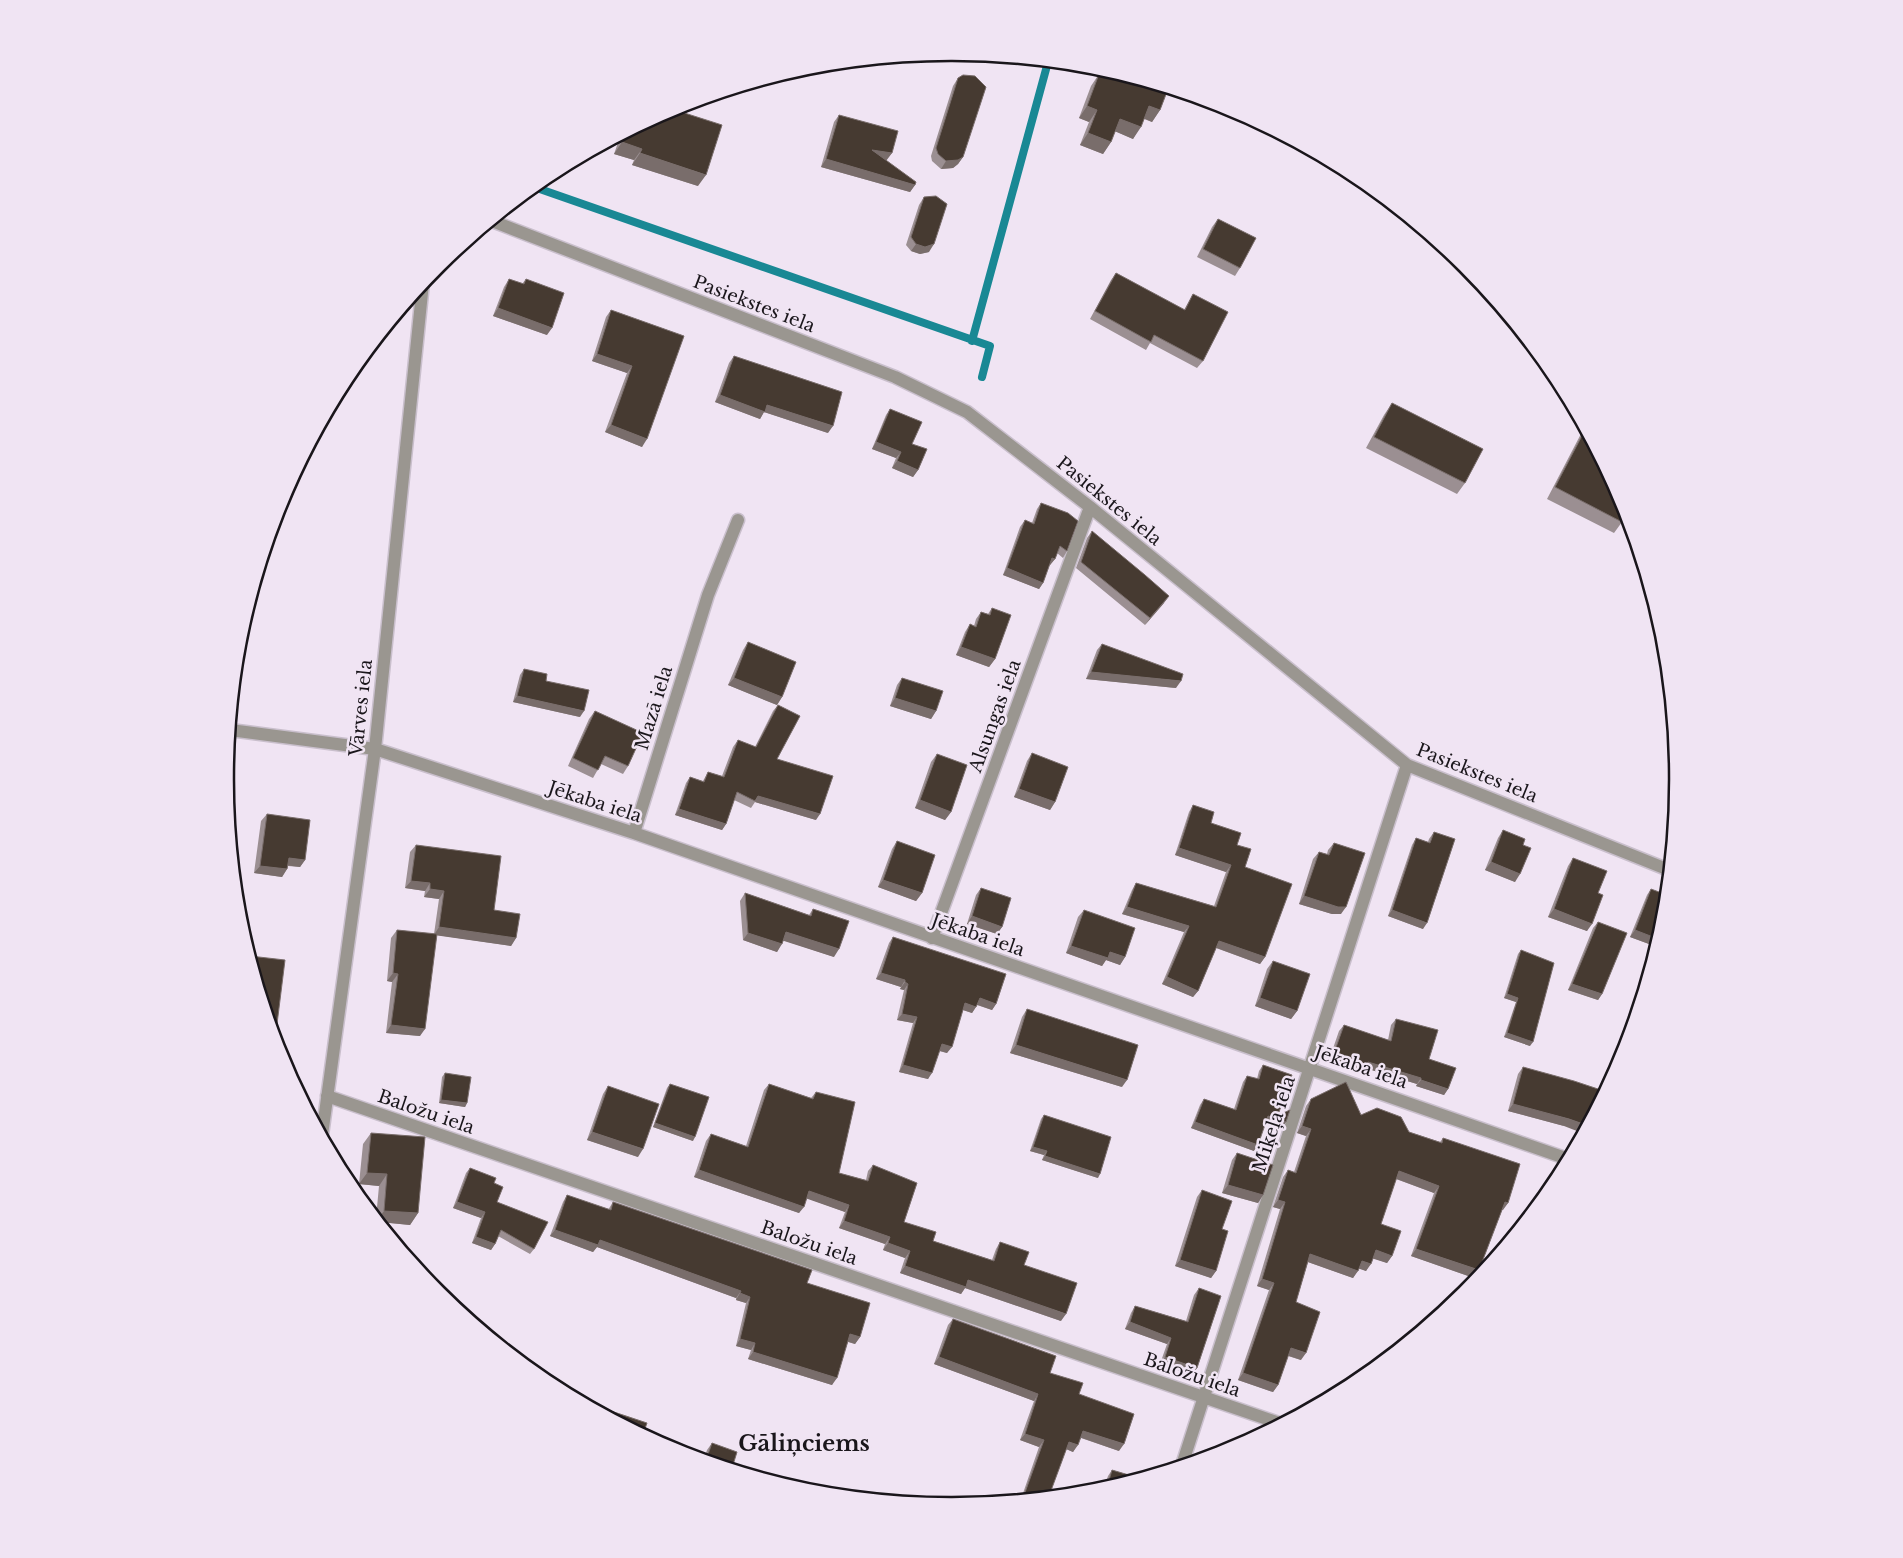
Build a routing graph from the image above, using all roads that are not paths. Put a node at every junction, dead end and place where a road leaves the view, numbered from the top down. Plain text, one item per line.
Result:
1 (498, 223) edge
2 (422, 295) edge
3 (1090, 507) junction
4 (738, 520) dead end
5 (235, 731) edge
6 (375, 749) junction
7 (1407, 765) junction
8 (634, 833) junction
9 (1664, 868) edge
10 (932, 938) junction
11 (1310, 1068) junction
12 (328, 1096) junction
13 (323, 1126) edge
14 (1561, 1157) edge
15 (1204, 1397) junction
16 (1272, 1421) edge
17 (1184, 1458) edge

1 - 3 street, Pasiekstes iela
2 - 6 street, Vārves iela
3 - 7 street, Pasiekstes iela
3 - 10 street, Alsungas iela
4 - 8 street, Mazā iela
5 - 6 street, Jēkaba iela
6 - 8 street, Jēkaba iela
6 - 12 street, Vārves iela
7 - 9 street, Pasiekstes iela
7 - 11 street, Miķeļa iela
8 - 10 street, Jēkaba iela
10 - 11 street, Jēkaba iela
11 - 14 street, Jēkaba iela
11 - 15 street, Miķeļa iela
12 - 13 street, Vārves iela
12 - 15 street, Baložu iela
15 - 16 street, Baložu iela
15 - 17 street, Miķeļa iela

